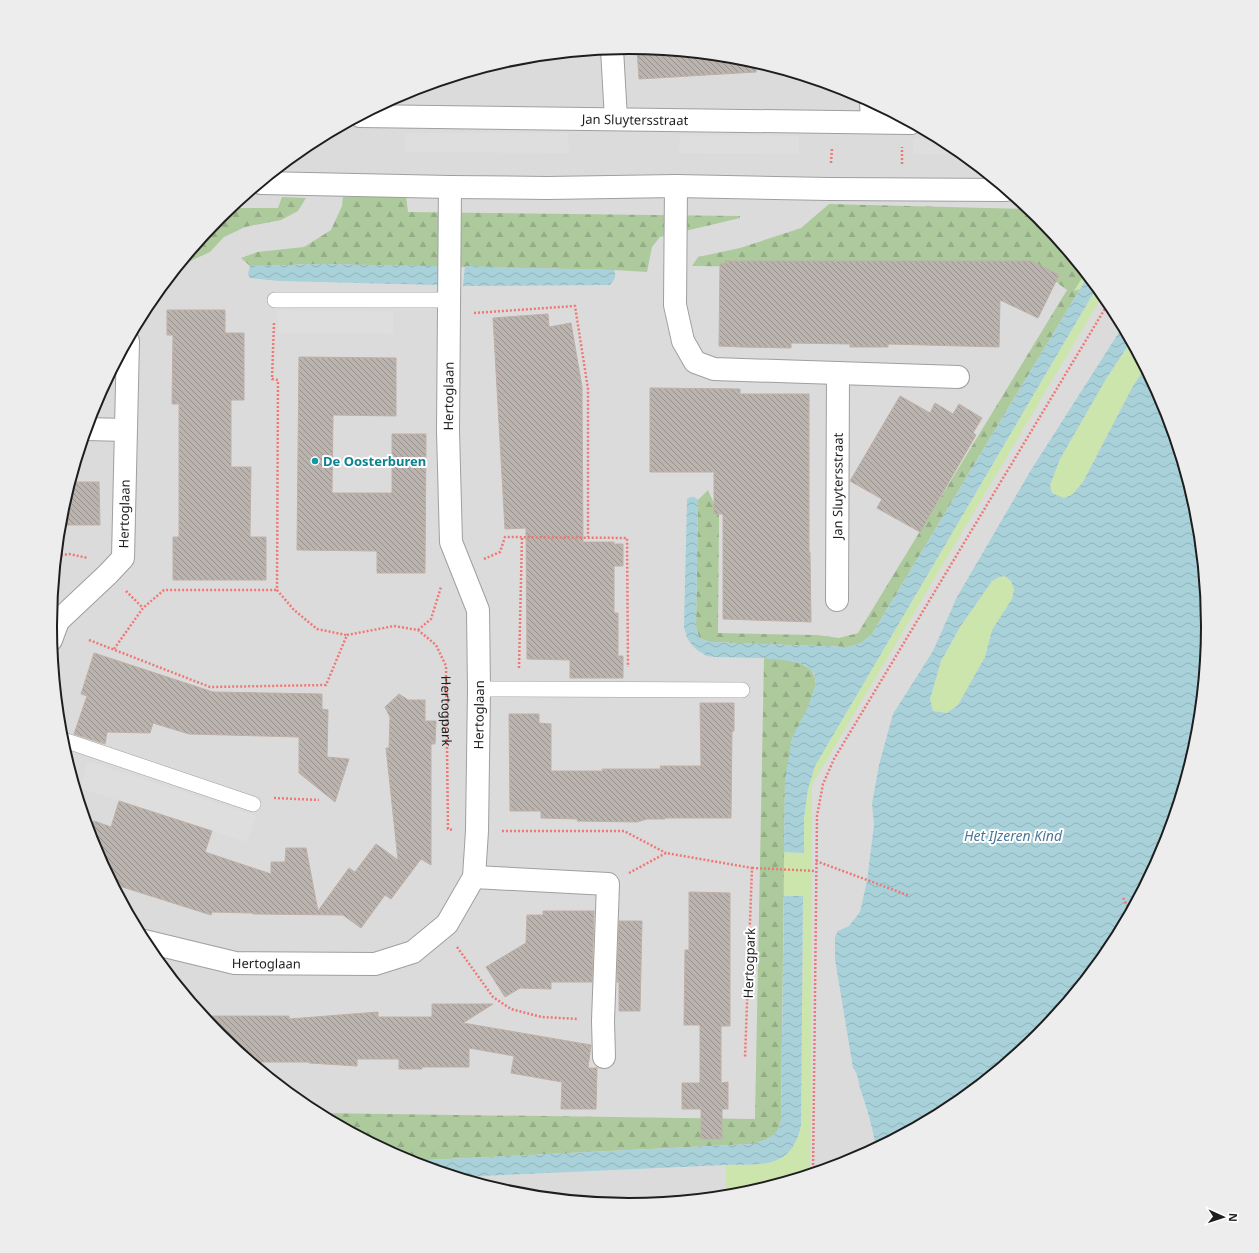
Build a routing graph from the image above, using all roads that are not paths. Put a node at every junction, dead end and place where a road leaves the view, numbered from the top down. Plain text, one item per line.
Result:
1 (612, 54) edge
2 (871, 112) edge
3 (370, 116) edge
4 (616, 119) junction
5 (894, 119) edge
6 (268, 183) edge
7 (676, 186) junction
8 (450, 187) junction
9 (1000, 190) edge
10 (275, 300) road end
11 (449, 308) junction
12 (128, 352) edge
13 (838, 373) junction
14 (958, 378) dead end
15 (92, 429) edge
16 (125, 430) junction
17 (837, 600) dead end
18 (57, 624) edge
19 (479, 689) junction
20 (742, 690) dead end
21 (69, 742) edge
22 (253, 804) road end
23 (474, 877) junction
24 (152, 944) edge
25 (604, 1057) dead end

1 - 4 street
2 - 4 street, Jan Sluytersstraat
2 - 5 street, Jan Sluytersstraat
3 - 4 street, Jan Sluytersstraat
6 - 8 street
7 - 8 street
7 - 9 street
7 - 13 street
8 - 11 street, Hertoglaan
10 - 11 lane
11 - 19 street, Hertoglaan
12 - 16 street, Hertoglaan
13 - 14 street
13 - 17 street, Jan Sluytersstraat
15 - 16 street
16 - 18 street, Hertoglaan
19 - 20 lane
19 - 23 street, Hertoglaan
21 - 22 lane
23 - 24 street, Hertoglaan
23 - 25 street

